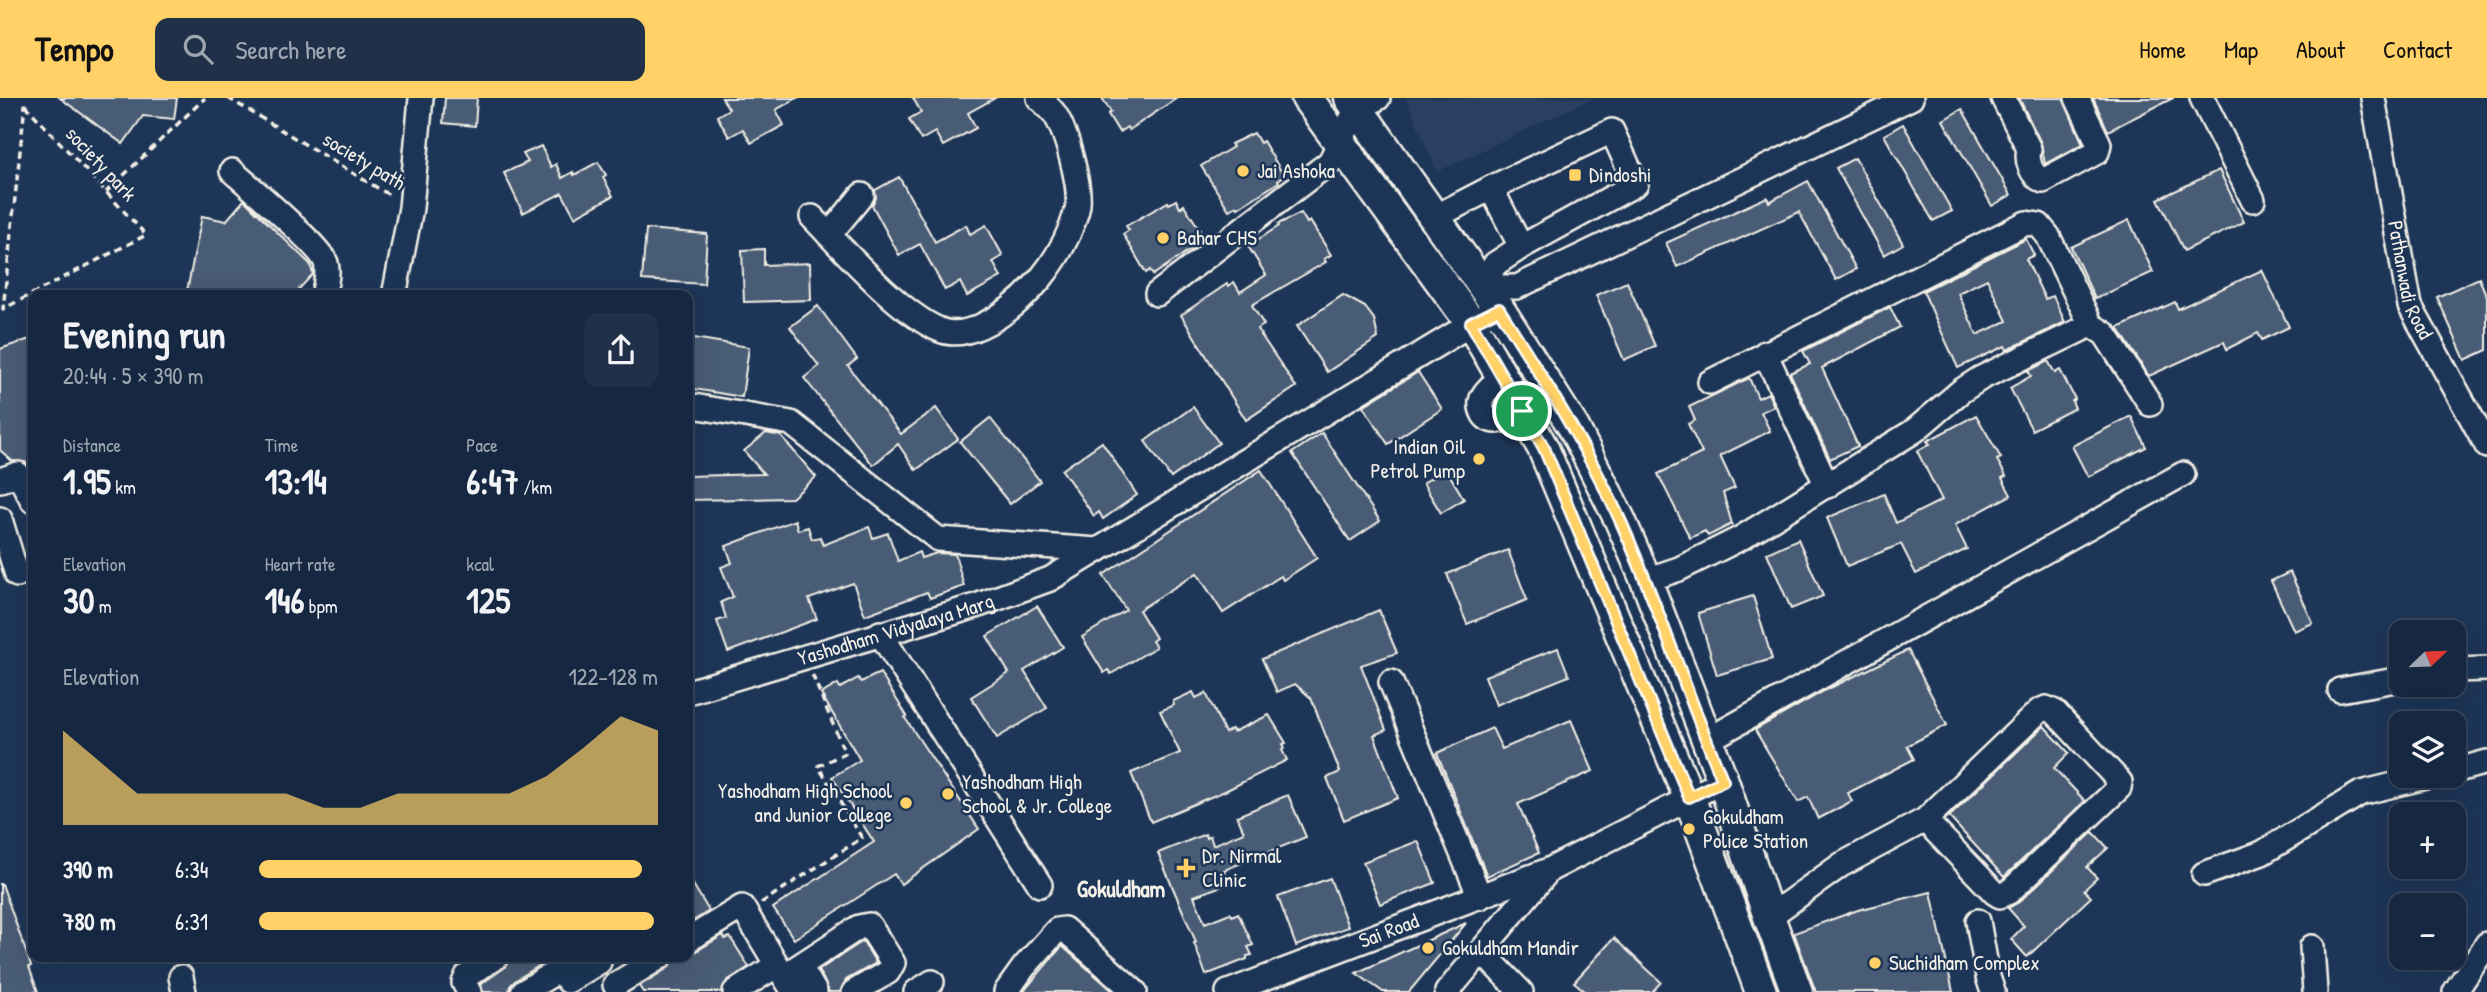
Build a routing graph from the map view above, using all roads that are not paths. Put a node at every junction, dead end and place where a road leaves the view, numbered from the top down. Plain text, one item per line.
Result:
1 (421, 98) edge
2 (1039, 98) edge
3 (1307, 98) edge
4 (1911, 98) edge
5 (2003, 98) edge
6 (2077, 98) edge
7 (2202, 98) edge
8 (2373, 98) edge
9 (1361, 101) edge
10 (1339, 141) junction
11 (232, 171) dead end
12 (1491, 188) junction
13 (862, 195) dead end
14 (2253, 200) dead end
15 (812, 217) dead end
16 (1435, 217) junction
17 (829, 235) junction
18 (1521, 247) junction
19 (324, 290) edge
20 (395, 290) edge
21 (1157, 294) dead end
22 (1492, 298) junction
23 (1471, 323) junction
24 (2091, 325) junction
25 (1765, 353) junction
26 (1710, 382) dead end
27 (2150, 404) dead end
28 (693, 406) edge
29 (2487, 446) edge
30 (2183, 474) dead end
31 (0, 480) edge
32 (1827, 486) junction
33 (28, 491) edge
34 (0, 519) edge
35 (1098, 550) junction
36 (17, 575) edge
37 (1646, 580) junction
38 (880, 633) junction
39 (2487, 669) edge
40 (2466, 670) edge
41 (2389, 681) edge
42 (1391, 682) dead end
43 (693, 690) edge
44 (2340, 690) dead end
45 (1706, 741) junction
46 (2487, 762) edge
47 (2466, 768) edge
48 (1723, 781) junction
49 (2389, 786) edge
50 (1689, 797) junction
51 (1925, 820) junction
52 (1549, 870) junction
53 (2204, 874) dead end
54 (1040, 885) dead end
55 (1480, 897) junction
56 (1769, 917) junction
57 (1978, 921) dead end
58 (693, 937) edge
59 (2487, 944) edge
60 (2312, 947) dead end
61 (1481, 951) junction
62 (488, 962) edge
63 (583, 962) edge
64 (586, 962) edge
65 (592, 962) edge
66 (653, 962) edge
67 (789, 975) edge
68 (619, 985) edge
69 (469, 992) edge
70 (523, 992) edge
71 (551, 992) edge
72 (735, 992) edge
73 (815, 992) edge
74 (854, 992) edge
75 (1006, 992) edge
76 (1136, 992) edge
77 (1228, 992) edge
78 (1447, 992) edge
79 (1521, 992) edge
80 (1761, 992) edge
81 (1797, 992) edge
82 (1993, 992) edge
83 (2315, 992) edge
84 (2455, 992) edge

1 - 20 street
2 - 17 street
3 - 10 main road
4 - 22 street
5 - 6 street
7 - 14 street
8 - 29 street, Pathanwadi Road
9 - 10 street
9 - 16 main road
10 - 21 street
10 - 23 main road
11 - 19 street
12 - 16 street
12 - 18 street
12 - 18 street
13 - 17 street
15 - 17 street
16 - 22 main road
18 - 22 street
22 - 23 street, Yashodham Vidyalaya Marg
22 - 37 main road
23 - 35 street, Yashodham Vidyalaya Marg
23 - 50 main road
24 - 25 street
24 - 27 street
24 - 32 street
25 - 26 street
25 - 32 street
28 - 35 street
30 - 45 street
31 - 33 street
32 - 37 street
34 - 36 street
35 - 38 street, Yashodham Vidyalaya Marg
37 - 45 main road
38 - 43 street, Yashodham Vidyalaya Marg
38 - 54 street
39 - 40 street
41 - 44 street
42 - 55 street
45 - 48 main road
46 - 47 street
48 - 50 street, Sai Road
48 - 56 main road
49 - 53 street
50 - 52 street, Sai Road
50 - 80 main road
51 - 51 street
51 - 56 street
52 - 55 street, Sai Road
52 - 61 street
55 - 77 street, Sai Road
56 - 81 main road
57 - 82 street
58 - 67 street
59 - 84 street
60 - 83 street
61 - 78 street
61 - 79 street
62 - 69 street
63 - 70 street
64 - 71 street
65 - 68 street
66 - 68 street
67 - 72 street
67 - 73 street
67 - 74 street
75 - 76 street

